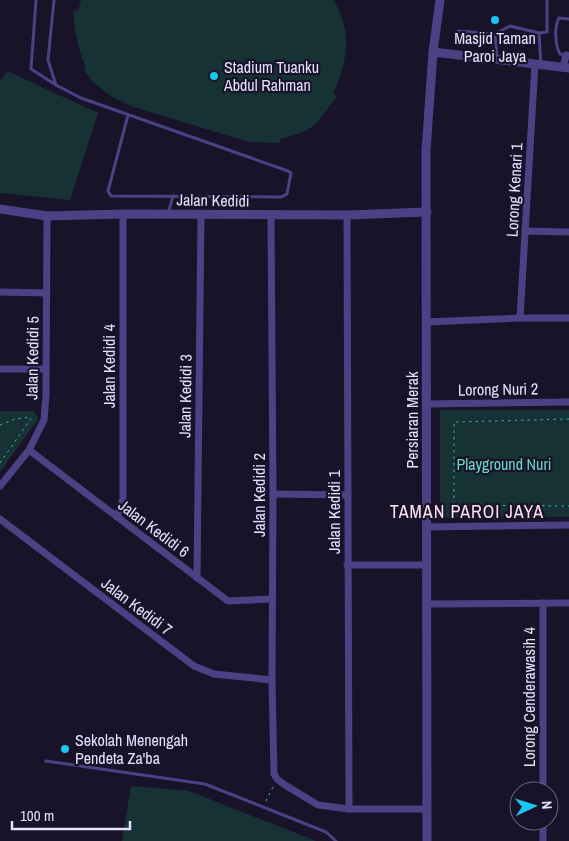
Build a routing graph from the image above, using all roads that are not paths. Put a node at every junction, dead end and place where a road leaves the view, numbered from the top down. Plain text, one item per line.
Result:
1 (36, 0) edge
2 (54, 0) edge
3 (440, 0) edge
4 (546, 0) edge
5 (569, 19) edge
6 (458, 31) dead end
7 (539, 33) junction
8 (495, 34) junction
9 (433, 52) junction
10 (567, 56) edge
11 (498, 61) junction
12 (538, 65) junction
13 (566, 68) edge
14 (56, 84) junction
15 (128, 115) junction
16 (173, 196) junction
17 (0, 209) edge
18 (427, 212) junction
19 (123, 214) junction
20 (200, 214) junction
21 (168, 215) junction
22 (347, 215) junction
23 (48, 216) junction
24 (271, 216) junction
25 (525, 231) junction
26 (569, 232) edge
27 (0, 292) edge
28 (47, 293) junction
29 (520, 318) junction
30 (569, 318) edge
31 (427, 322) junction
32 (0, 369) edge
33 (46, 369) junction
34 (569, 402) edge
35 (427, 404) junction
36 (29, 450) junction
37 (0, 486) edge
38 (274, 494) junction
39 (347, 495) junction
40 (117, 517) junction
41 (0, 519) edge
42 (569, 525) edge
43 (427, 528) junction
44 (427, 565) junction
45 (347, 566) junction
46 (197, 578) junction
47 (272, 599) junction
48 (543, 603) junction
49 (569, 603) edge
50 (427, 604) junction
51 (272, 680) junction
52 (46, 761) dead end
53 (543, 781) edge
54 (349, 809) junction
55 (427, 809) junction
56 (336, 841) edge
57 (427, 841) edge

1 - 14 lane
2 - 14 lane
3 - 9 street, Persiaran Merak
4 - 7 lane
5 - 10 lane
6 - 8 lane
7 - 8 lane
7 - 12 lane
8 - 11 lane
9 - 11 street
9 - 18 street, Persiaran Merak
10 - 13 street
11 - 12 street
12 - 13 street
12 - 25 street, Lorong Kenari 1
14 - 15 lane
15 - 16 lane
15 - 16 lane
16 - 21 lane
17 - 23 street, Jalan Kedidi
18 - 22 street, Jalan Kedidi
18 - 31 street, Persiaran Merak
19 - 21 street, Jalan Kedidi
19 - 23 street, Jalan Kedidi
19 - 40 street, Jalan Kedidi 4
20 - 21 street, Jalan Kedidi
20 - 24 street, Jalan Kedidi
20 - 46 street, Jalan Kedidi 3
22 - 24 street, Jalan Kedidi
22 - 39 street, Jalan Kedidi 1
23 - 28 street, Jalan Kedidi 5
24 - 38 street, Jalan Kedidi 2
25 - 26 street
25 - 29 street, Lorong Kenari 1
27 - 28 street
28 - 33 street, Jalan Kedidi 5
29 - 30 street
29 - 31 street
31 - 35 street, Persiaran Merak
32 - 33 street
33 - 36 street, Jalan Kedidi 5
34 - 35 street, Lorong Nuri 2
35 - 43 street, Persiaran Merak
36 - 37 street, Jalan Kedidi 5
36 - 40 street, Jalan Kedidi 6
38 - 39 street
38 - 47 street, Jalan Kedidi 2
39 - 45 street, Jalan Kedidi 1
40 - 46 street, Jalan Kedidi 6
41 - 51 street, Jalan Kedidi 7
42 - 43 street
43 - 44 street, Persiaran Merak
44 - 45 street
44 - 50 street, Persiaran Merak
45 - 54 street, Jalan Kedidi 1
46 - 47 street, Jalan Kedidi 6
47 - 51 street, Jalan Kedidi 2
48 - 49 street
48 - 50 street
48 - 53 street, Lorong Cenderawasih 4
50 - 55 street, Persiaran Merak
51 - 54 street, Jalan Kedidi 2
52 - 56 lane
54 - 55 street
55 - 57 street, Persiaran Merak

